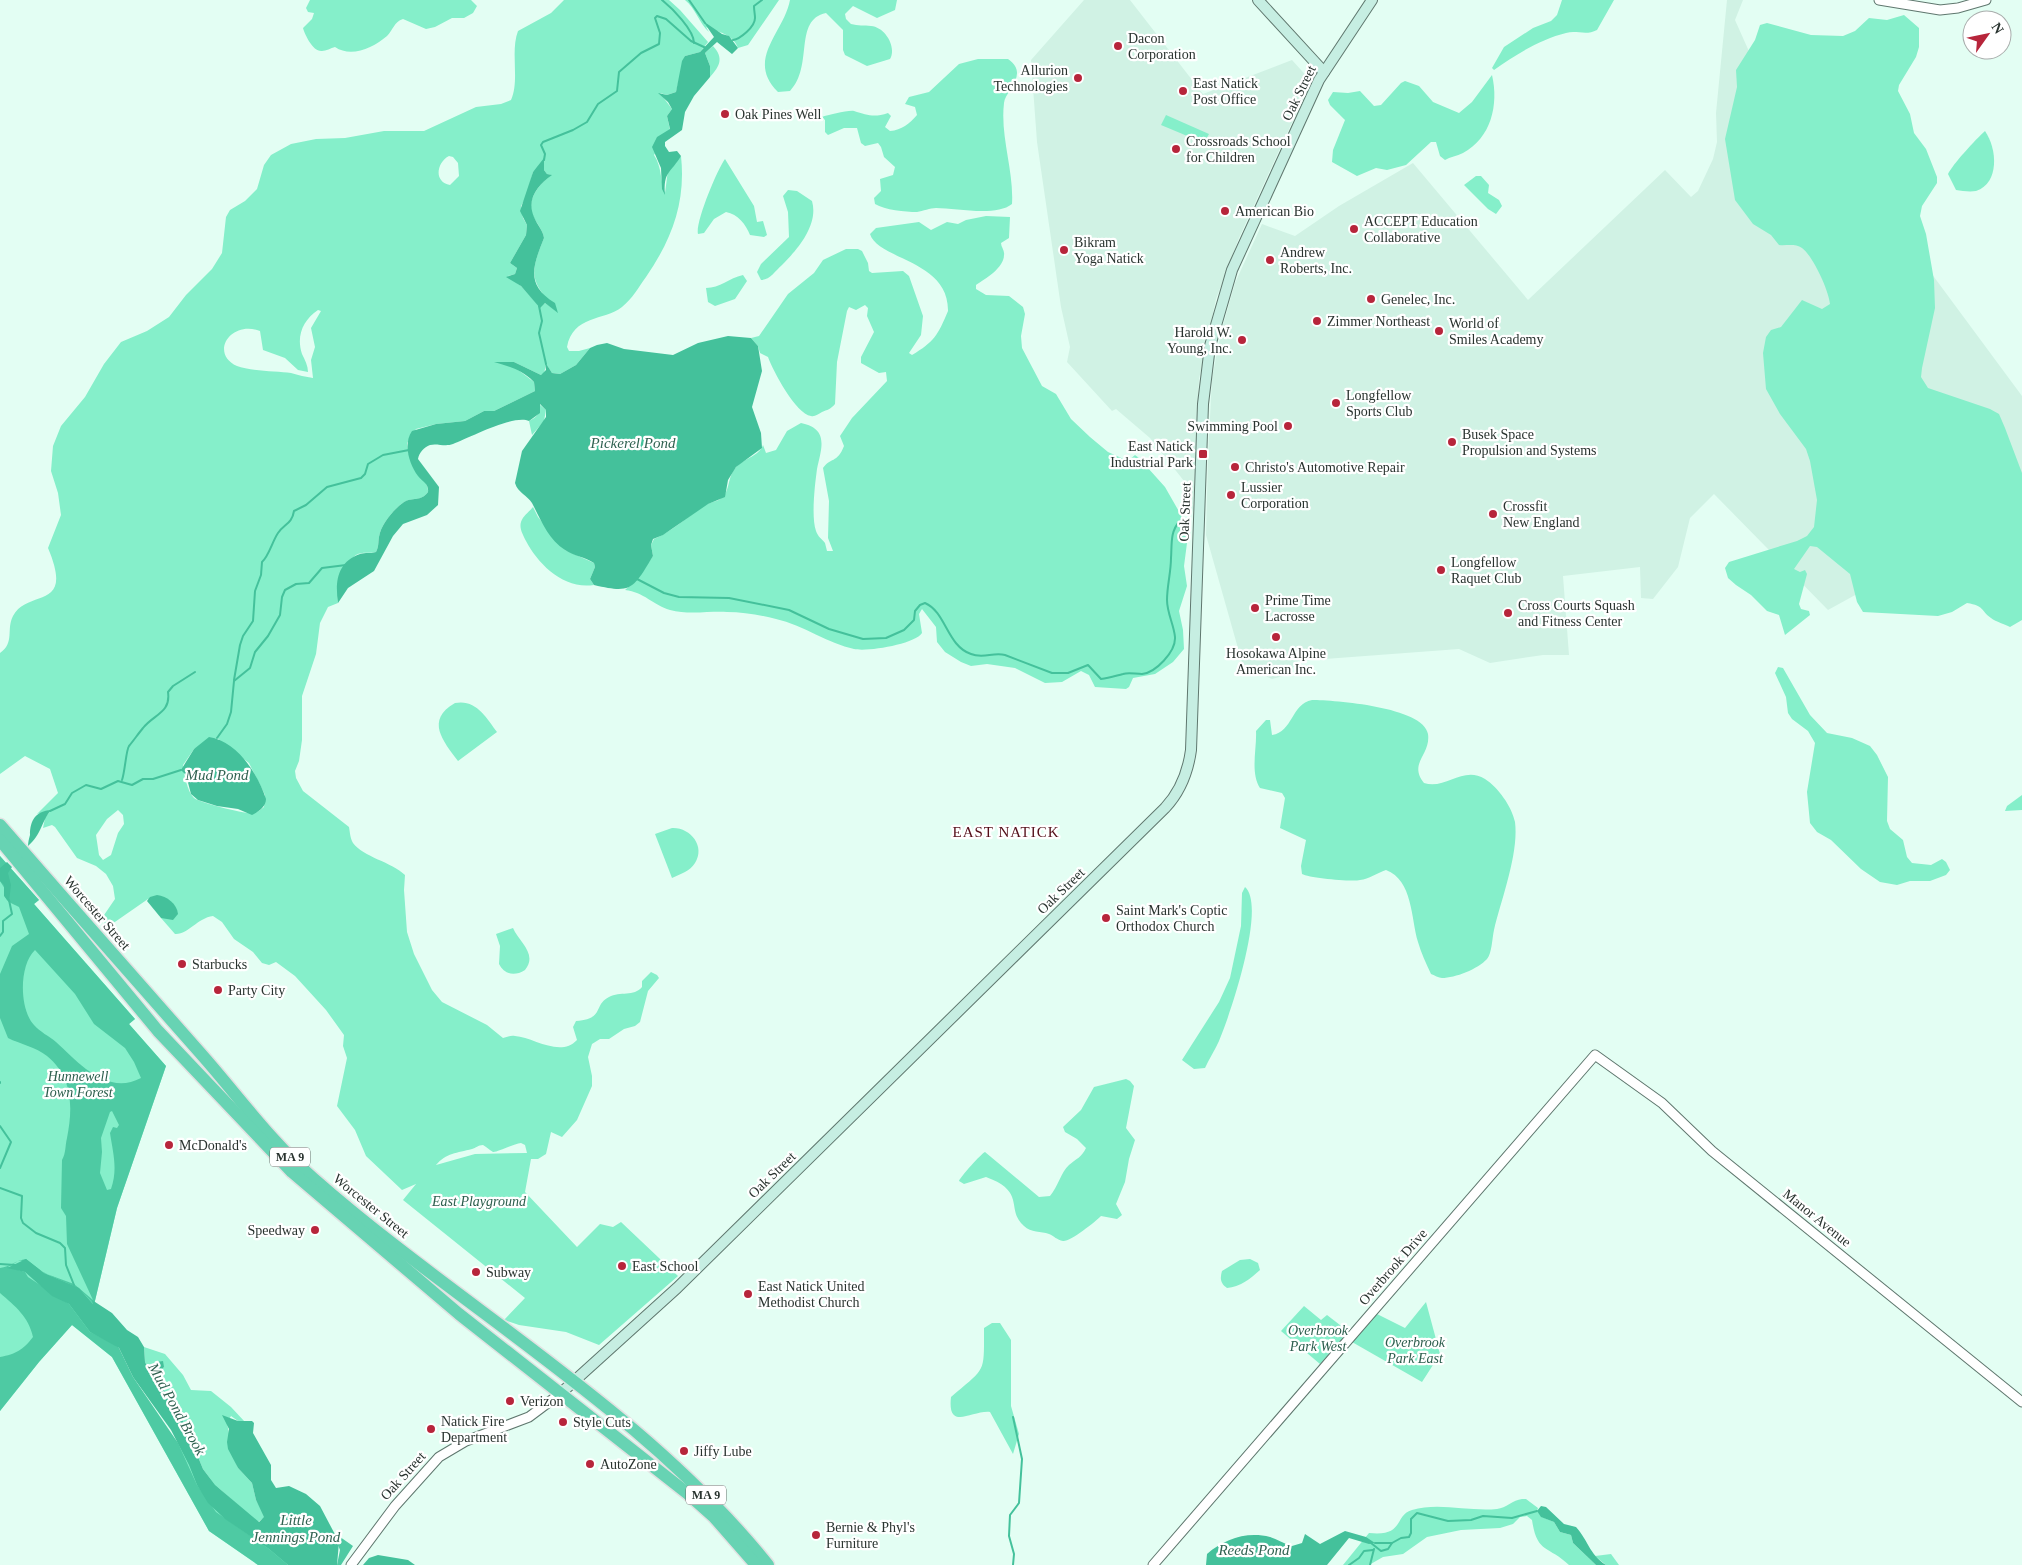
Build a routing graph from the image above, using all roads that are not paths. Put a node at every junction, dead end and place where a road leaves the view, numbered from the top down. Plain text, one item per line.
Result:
1 (1258, 0) edge
2 (1372, 0) edge
3 (1879, 0) edge
4 (1986, 0) edge
5 (1324, 72) junction
6 (0, 825) edge
7 (0, 840) edge
8 (1595, 1055) joint
9 (223, 1079) junction
10 (212, 1088) junction
11 (574, 1382) junction
12 (561, 1393) junction
13 (2022, 1402) edge
14 (351, 1565) edge
15 (756, 1565) edge
16 (768, 1565) edge
17 (1153, 1565) edge

1 - 5 main road
2 - 5 main road, Oak Street
3 - 4 street
5 - 11 main road, Oak Street
6 - 9 highway, Worcester Street / MA 9
7 - 10 highway, Worcester Street / MA 9
8 - 13 street, Manor Avenue
8 - 17 street, Overbrook Drive
9 - 10 highway
9 - 11 highway, Worcester Street / MA 9
10 - 12 highway, Worcester Street / MA 9
11 - 12 main road, Oak Street
11 - 16 highway, Worcester Street / MA 9
12 - 14 street, Oak Street
12 - 15 highway, Worcester Street / MA 9

